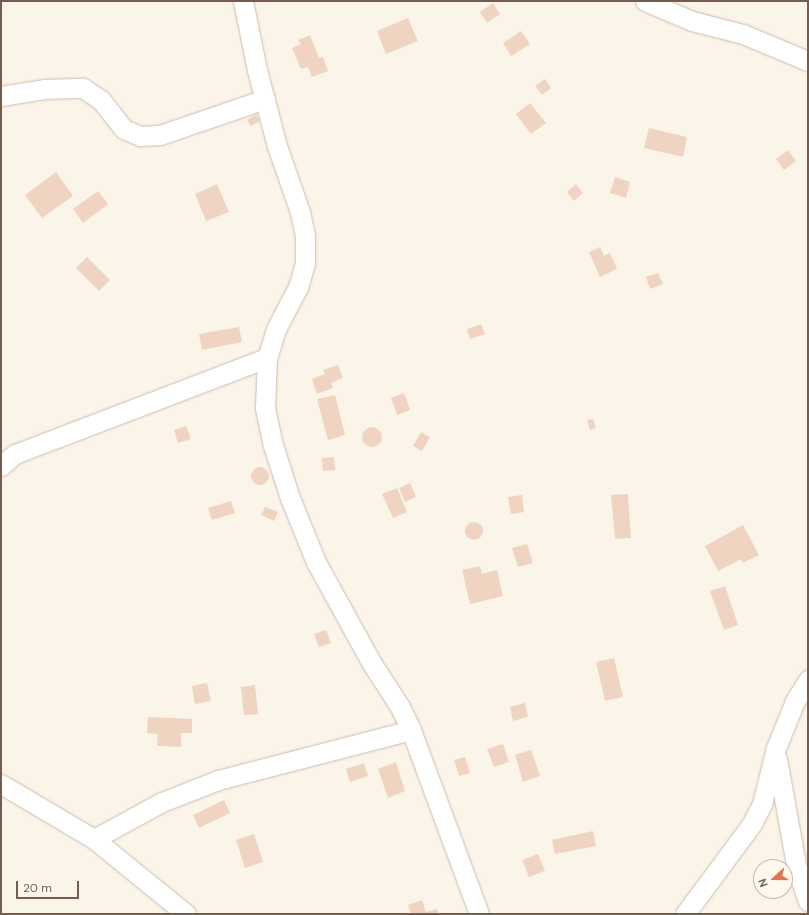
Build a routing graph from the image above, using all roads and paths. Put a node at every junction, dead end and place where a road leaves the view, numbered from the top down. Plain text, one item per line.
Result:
1 (242, 1) edge
2 (645, 1) edge
3 (808, 61) edge
4 (1, 96) edge
5 (265, 99) junction
6 (267, 358) junction
7 (1, 466) edge
8 (808, 680) edge
9 (411, 730) junction
10 (776, 748) junction
11 (1, 784) edge
12 (94, 839) junction
13 (808, 901) edge
14 (186, 914) edge
15 (479, 914) edge
16 (685, 914) edge

1 - 5 street
2 - 3 street
4 - 5 street
5 - 6 street
6 - 7 street
6 - 9 street
8 - 10 street
9 - 12 street
9 - 15 street
10 - 13 street
10 - 16 street
11 - 12 street
12 - 14 street

